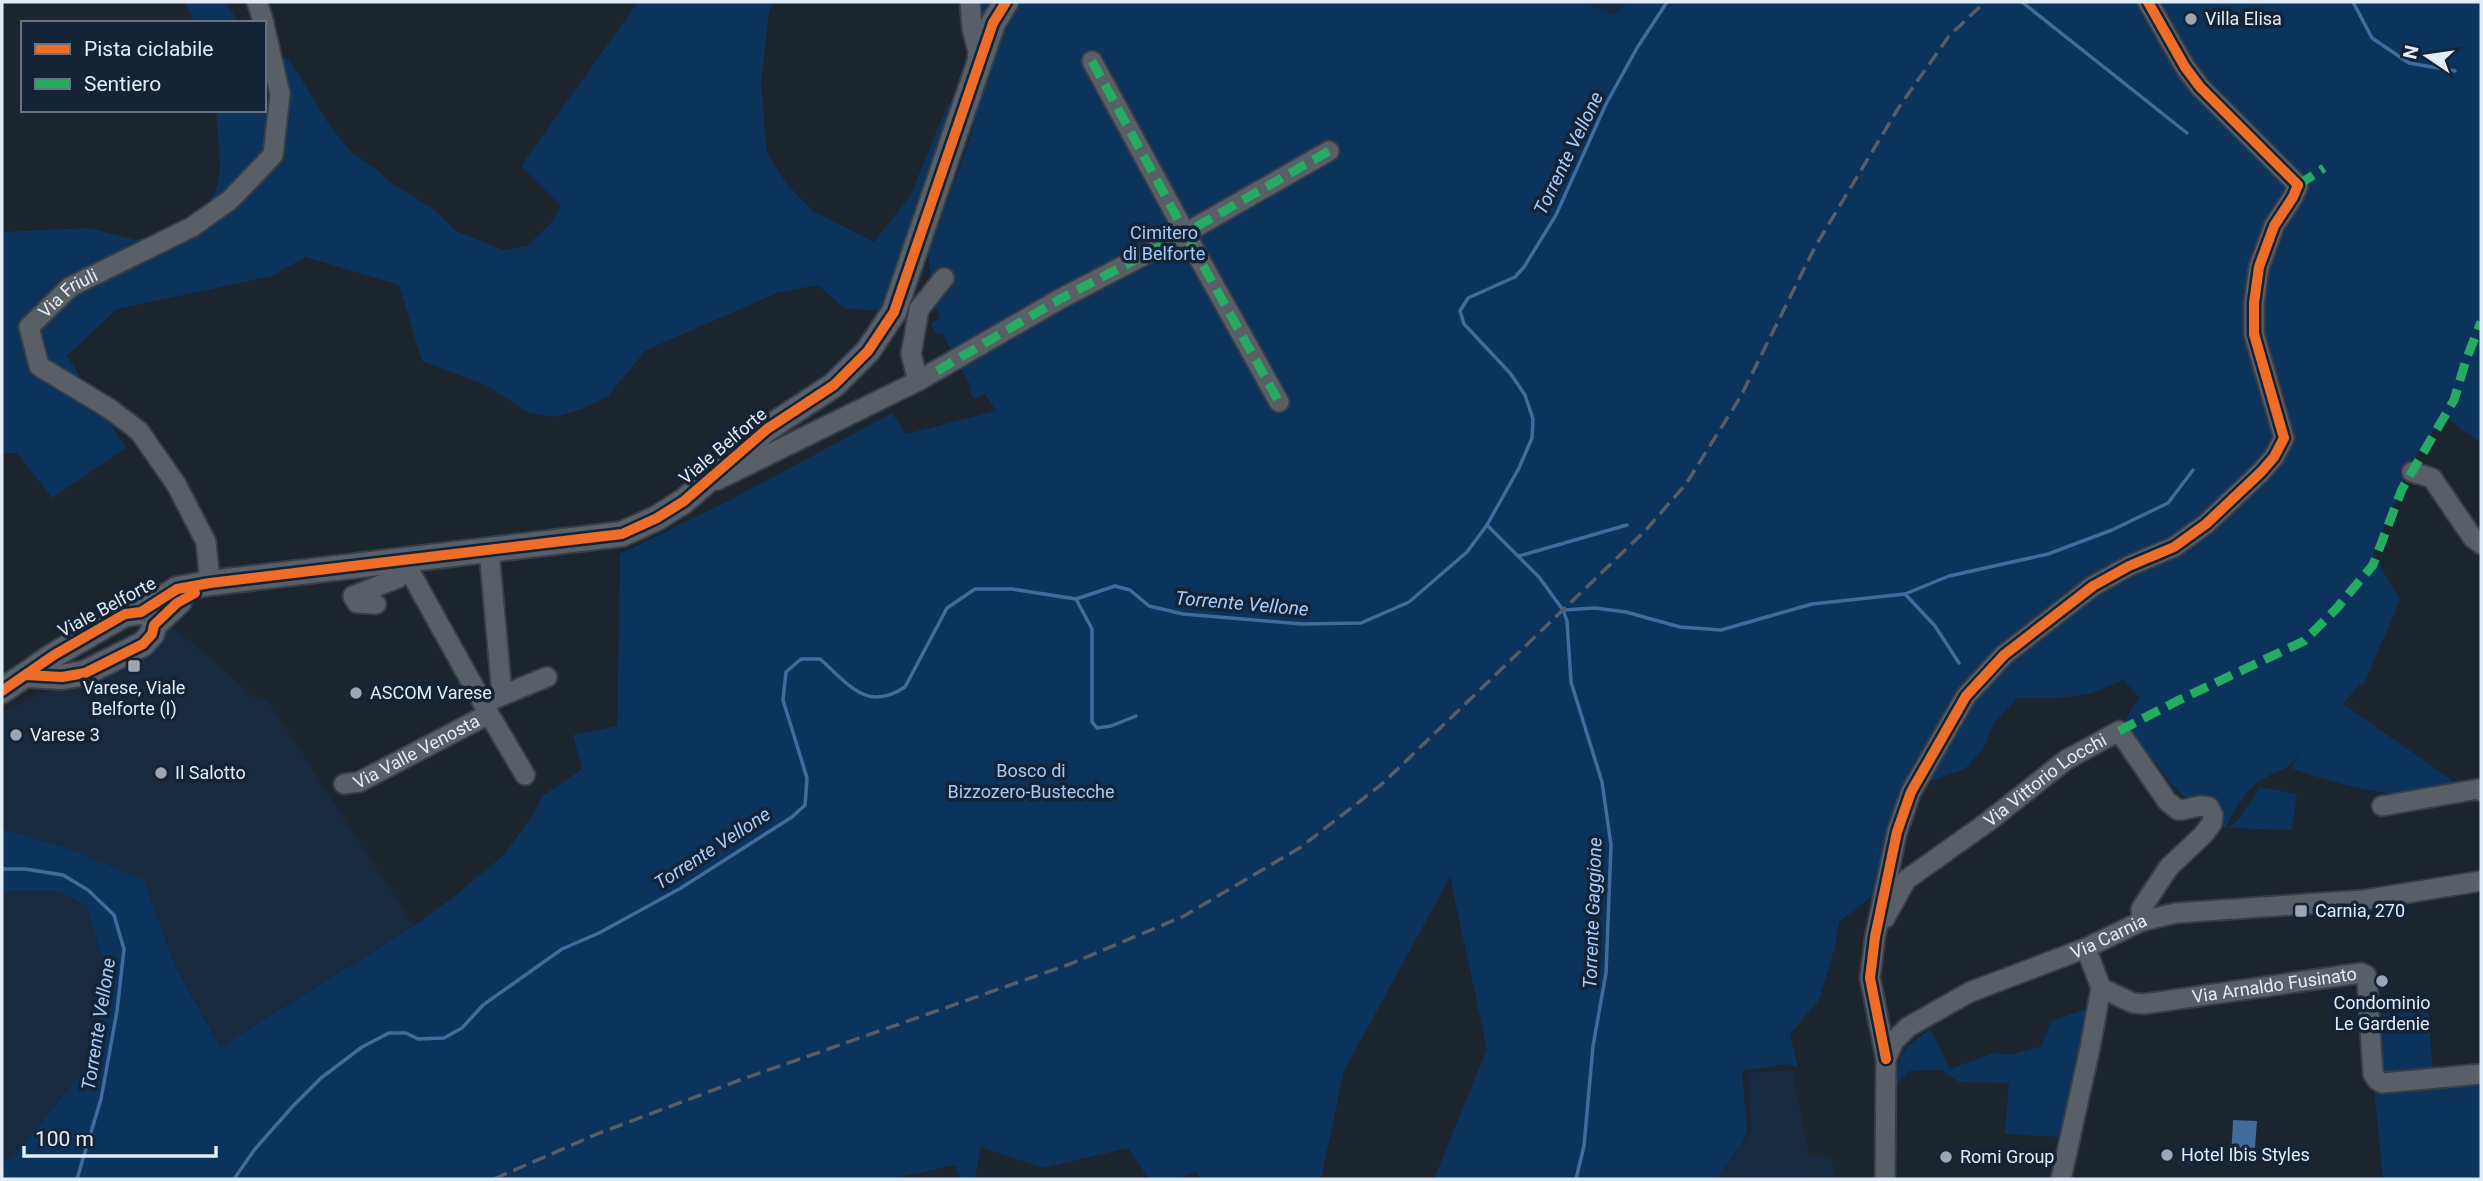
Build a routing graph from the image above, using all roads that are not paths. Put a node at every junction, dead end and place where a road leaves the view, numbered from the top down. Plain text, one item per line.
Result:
1 (257, 2) edge
2 (970, 2) edge
3 (1006, 2) edge
4 (2148, 2) edge
5 (263, 21) edge
6 (266, 33) edge
7 (1092, 61) dead end
8 (976, 74) junction
9 (1329, 151) dead end
10 (1186, 232) junction
11 (944, 278) dead end
12 (918, 381) junction
13 (1279, 402) dead end
14 (2412, 472) dead end
15 (701, 488) junction
16 (2481, 544) edge
17 (489, 550) junction
18 (406, 564) junction
19 (211, 583) junction
20 (376, 604) dead end
21 (147, 619) junction
22 (56, 665) junction
23 (547, 677) dead end
24 (2, 691) edge
25 (492, 704) junction
26 (526, 775) dead end
27 (344, 784) dead end
28 (2481, 791) edge
29 (2382, 806) dead end
30 (2481, 881) edge
31 (2142, 921) junction
32 (1875, 937) junction
33 (2086, 948) junction
34 (2101, 988) junction
35 (1886, 1059) junction
36 (2481, 1074) edge
37 (1885, 1179) edge
38 (2062, 1179) edge

1 - 5 street, Via Friuli
2 - 8 street
3 - 8 main road, Viale Belforte
4 - 32 street
6 - 19 street, Via Friuli
7 - 10 street
8 - 15 main road, Viale Belforte
9 - 10 street
10 - 12 street
10 - 13 street
11 - 12 street
12 - 15 street
14 - 16 street
15 - 17 main road, Viale Belforte
17 - 18 main road, Viale Belforte
17 - 25 street
18 - 19 main road, Viale Belforte
18 - 20 street
18 - 25 street, Via Valle Venosta
19 - 21 main road, Viale Belforte
21 - 22 main road, Viale Belforte
21 - 22 main road, Viale Belforte
22 - 24 main road, Viale Belforte
23 - 25 street
25 - 26 street, Via Valle Venosta
25 - 27 street, Via Valle Venosta
28 - 29 street
30 - 31 street, Via Carnia
31 - 32 street, Via Vittorio Locchi
31 - 33 street, Via Carnia
32 - 35 street
33 - 34 street
33 - 35 street, Via Carnia
34 - 36 street, Via Arnaldo Fusinato
34 - 38 street
35 - 37 street

